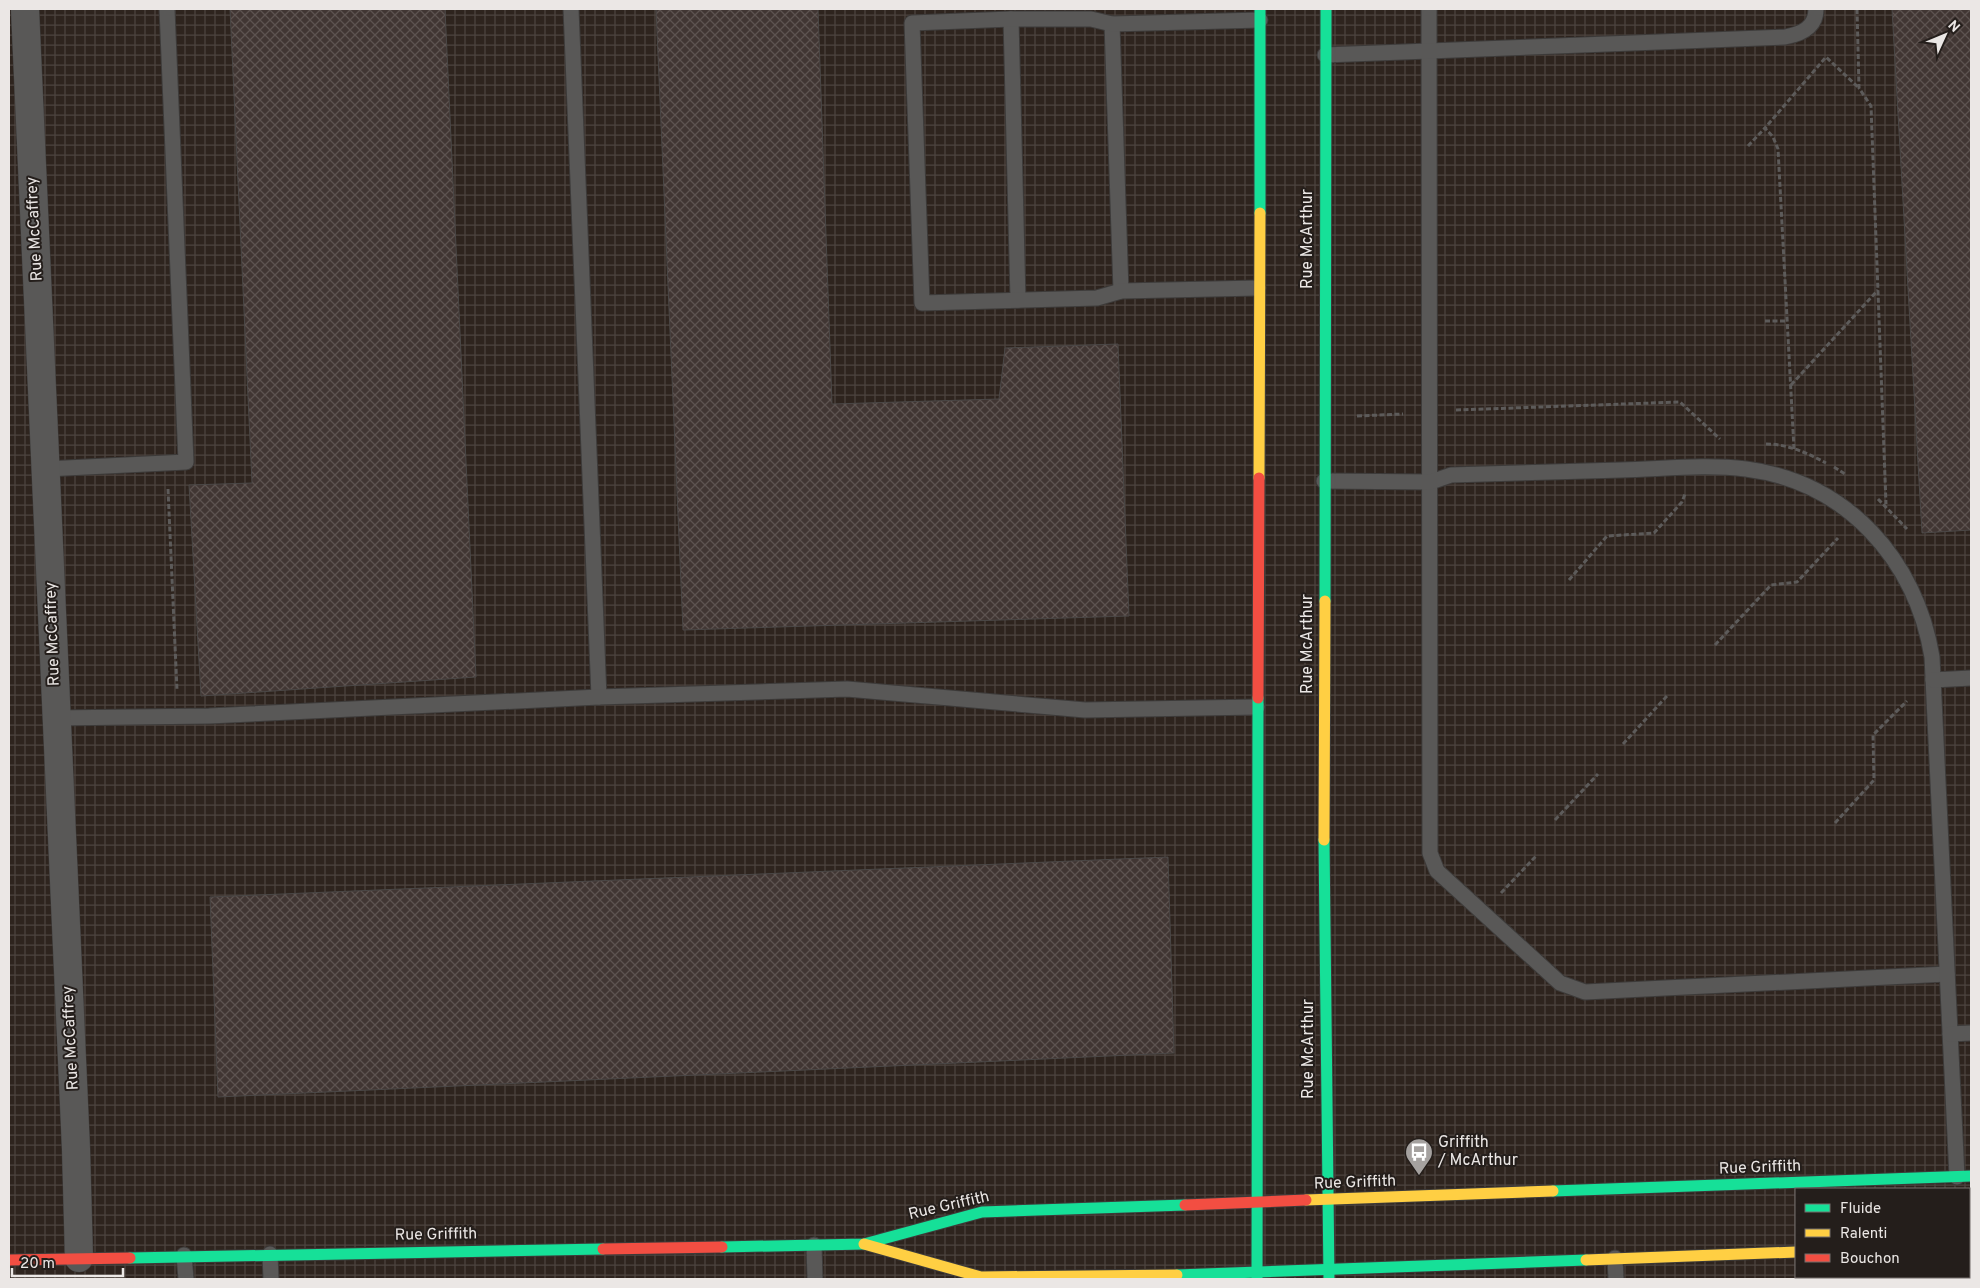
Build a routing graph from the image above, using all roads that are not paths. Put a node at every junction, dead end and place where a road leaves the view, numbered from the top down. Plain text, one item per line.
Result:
1 (25, 9) edge
2 (166, 9) edge
3 (571, 9) edge
4 (1326, 9) edge
5 (1429, 9) edge
6 (1816, 9) edge
7 (1260, 15) edge
8 (1011, 19) junction
9 (1112, 24) junction
10 (1429, 51) junction
11 (1325, 55) junction
12 (1258, 288) junction
13 (1121, 291) junction
14 (1018, 300) junction
15 (46, 469) junction
16 (1324, 481) junction
17 (1431, 482) junction
18 (1971, 678) edge
19 (1933, 680) junction
20 (599, 697) junction
21 (1257, 707) junction
22 (56, 718) junction
23 (1947, 974) junction
24 (1971, 1033) edge
25 (1950, 1034) junction
26 (1964, 1176) edge
27 (1327, 1199) junction
28 (1258, 1203) junction
29 (864, 1244) junction
30 (814, 1245) junction
31 (1795, 1252) edge
32 (270, 1254) junction
33 (184, 1255) junction
34 (79, 1258) junction
35 (1615, 1258) junction
36 (9, 1260) edge
37 (1329, 1275) edge
38 (1257, 1276) edge
39 (186, 1279) edge
40 (271, 1279) edge
41 (815, 1279) edge
42 (1616, 1279) edge

1 - 15 street, Rue McCaffrey
2 - 15 lane
3 - 20 lane
4 - 11 street, Rue McArthur
5 - 10 lane
6 - 10 lane
7 - 9 lane
7 - 12 street
8 - 9 lane
8 - 14 lane
8 - 14 lane
9 - 13 lane
10 - 11 lane
10 - 17 lane
11 - 16 street, Rue McArthur
12 - 13 lane
12 - 21 street
13 - 14 lane
15 - 22 street, Rue McCaffrey
16 - 17 lane
16 - 27 street, Rue McArthur
17 - 19 lane
17 - 23 lane
18 - 19 lane
19 - 23 lane
20 - 21 lane
20 - 22 lane
21 - 28 street
22 - 34 street, Rue McCaffrey
23 - 25 lane
24 - 25 lane
25 - 26 lane
26 - 27 street, Rue Griffith
27 - 28 street, Rue Griffith
27 - 37 street, Rue McArthur
28 - 29 street, Rue Griffith
28 - 38 street
29 - 30 street, Rue Griffith
29 - 38 street, Rue Griffith
30 - 32 street, Rue Griffith
30 - 41 lane
31 - 35 street, Rue Griffith
32 - 33 street, Rue Griffith
32 - 40 lane
33 - 34 street, Rue Griffith
33 - 39 lane
34 - 36 street, Rue Griffith
35 - 37 street, Rue Griffith
35 - 42 lane
37 - 38 street, Rue Griffith

